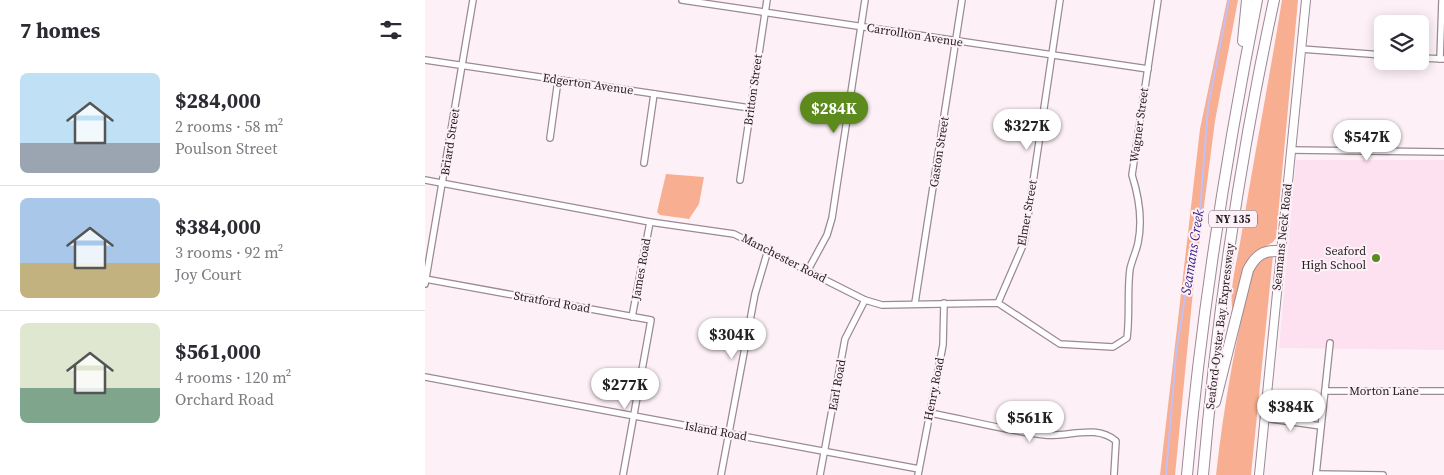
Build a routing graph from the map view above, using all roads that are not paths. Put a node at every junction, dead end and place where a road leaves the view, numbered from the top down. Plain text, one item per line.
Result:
1 (473, 0) edge
2 (681, 0) edge
3 (767, 0) edge
4 (865, 0) edge
5 (962, 0) edge
6 (1060, 0) edge
7 (1158, 0) edge
8 (1247, 0) edge
9 (1257, 0) edge
10 (1274, 0) edge
11 (1306, 0) edge
12 (1442, 0) edge
13 (765, 12) junction
14 (861, 26) junction
15 (956, 41) junction
16 (1301, 49) junction
17 (1374, 54) edge
18 (1052, 55) junction
19 (1429, 58) edge
20 (1442, 59) edge
21 (425, 60) edge
22 (463, 65) junction
23 (1148, 69) junction
24 (558, 80) junction
25 (654, 94) junction
26 (751, 108) junction
27 (1234, 120) junction
28 (550, 138) dead end
29 (1291, 150) junction
30 (1444, 152) edge
31 (644, 163) dead end
32 (425, 180) edge
33 (740, 180) dead end
34 (443, 184) junction
35 (649, 222) junction
36 (768, 250) junction
37 (1280, 251) junction
38 (808, 270) junction
39 (425, 280) edge
40 (865, 300) junction
41 (915, 303) junction
42 (944, 303) junction
43 (998, 303) junction
44 (632, 317) junction
45 (1330, 343) dead end
46 (425, 377) edge
47 (1325, 391) junction
48 (1444, 391) edge
49 (930, 413) junction
50 (634, 416) junction
51 (1264, 418) junction
52 (1321, 426) junction
53 (729, 434) junction
54 (1206, 440) junction
55 (825, 451) junction
56 (919, 472) edge
57 (623, 475) edge
58 (721, 475) edge
59 (820, 475) edge
60 (1114, 475) edge
61 (1187, 475) edge
62 (1203, 475) edge
63 (1259, 475) edge
64 (1316, 475) edge
65 (1383, 475) edge

1 - 22 street, Briard Street
2 - 13 street, Carrollton Avenue
3 - 13 street, Britton Street
4 - 14 street
5 - 15 street, Gaston Street
6 - 18 street, Elmer Street
7 - 23 street, Wagner Street
8 - 27 highway
9 - 27 highway, Seaford-Oyster Bay Expressway / NY 135
10 - 54 highway, Seaford-Oyster Bay Expressway / NY 135
11 - 16 street, Seamans Neck Road
12 - 20 street
13 - 14 street, Carrollton Avenue
13 - 26 street, Britton Street
14 - 15 street, Carrollton Avenue
14 - 38 street
15 - 18 street, Carrollton Avenue
15 - 41 street, Gaston Street
16 - 17 street
16 - 29 street, Seamans Neck Road
18 - 23 street, Carrollton Avenue
18 - 43 street, Elmer Street
19 - 20 street
21 - 22 street, Edgerton Avenue
22 - 24 street, Edgerton Avenue
22 - 34 street, Briard Street
23 - 43 street, Wagner Street
24 - 25 street, Edgerton Avenue
24 - 28 street
25 - 26 street, Edgerton Avenue
25 - 31 street
26 - 33 street, Britton Street
27 - 61 highway, Seaford-Oyster Bay Expressway / NY 135
29 - 30 street
29 - 37 street, Seamans Neck Road
32 - 34 street, Manchester Road
34 - 35 street, Manchester Road
34 - 39 street, Briard Street
35 - 36 street, Manchester Road
35 - 44 street, James Road
36 - 38 street, Manchester Road
36 - 53 street
37 - 51 street, Seamans Neck Road
37 - 54 highway
38 - 40 street, Manchester Road
39 - 44 street, Stratford Road
40 - 41 street, Manchester Road
40 - 55 street, Earl Road
41 - 42 street, Manchester Road
42 - 43 street, Manchester Road
42 - 49 street, Henry Road
44 - 50 street, Stratford Road
45 - 47 street
46 - 50 street, Island Road
47 - 48 street, Morton Lane
47 - 52 street
49 - 56 street, Henry Road
49 - 60 street
50 - 53 street, Island Road
50 - 57 street
51 - 52 street
51 - 63 street, Seamans Neck Road
52 - 64 street
53 - 55 street, Island Road
53 - 58 street
54 - 62 highway, Seaford-Oyster Bay Expressway / NY 135
55 - 56 street, Island Road
55 - 59 street, Earl Road
64 - 65 street

